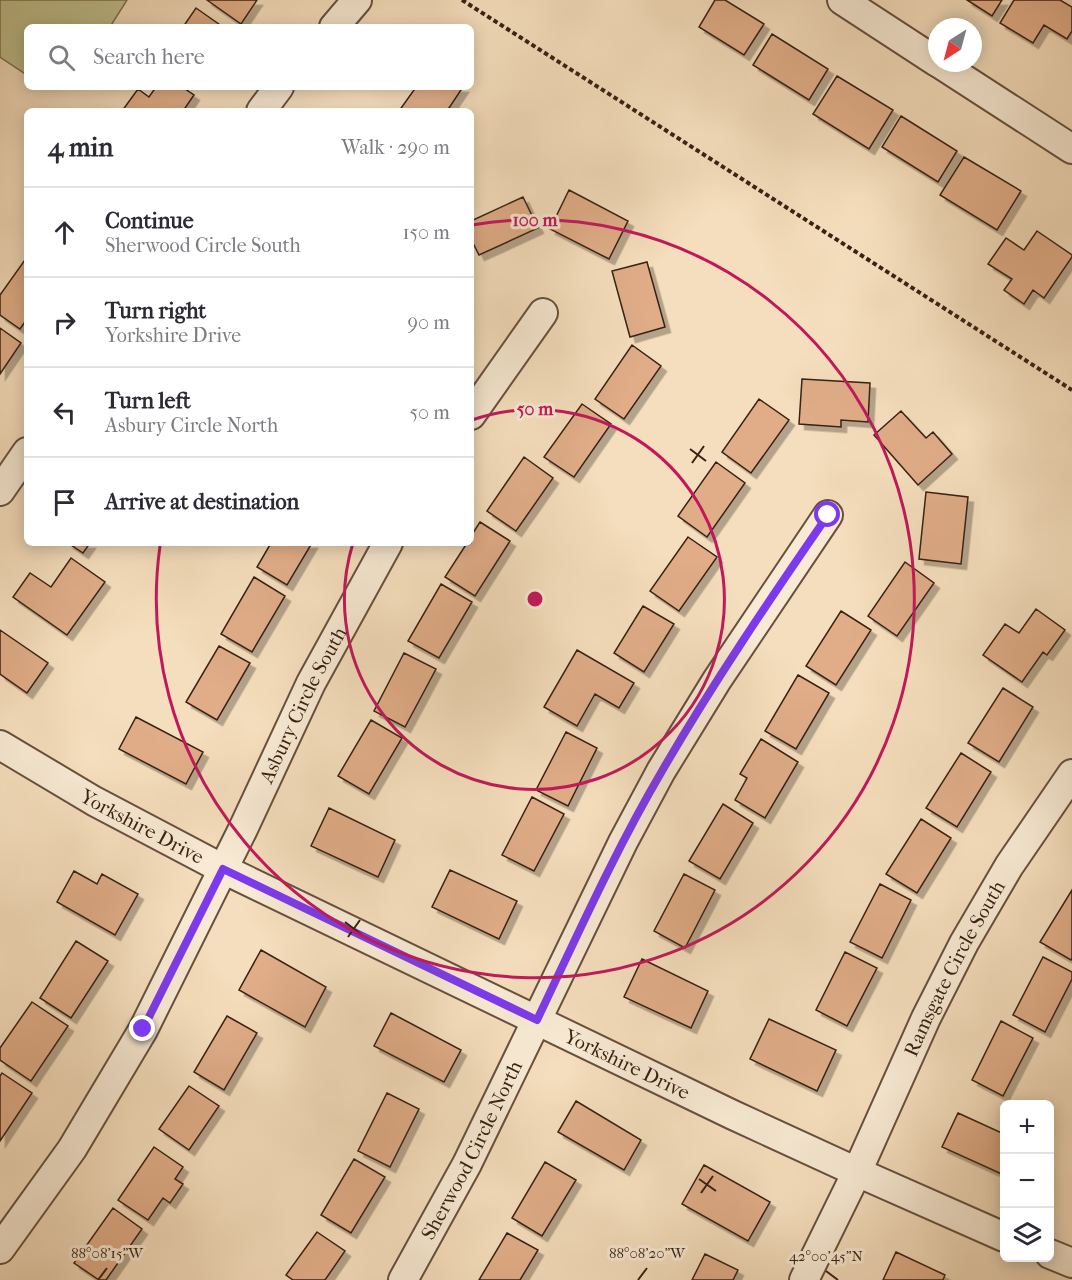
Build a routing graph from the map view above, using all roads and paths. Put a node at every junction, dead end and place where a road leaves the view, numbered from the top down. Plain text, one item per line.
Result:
1 (357, 0) edge
2 (462, 0) edge
3 (842, 0) edge
4 (337, 24) edge
5 (928, 56) edge
6 (953, 72) edge
7 (277, 90) edge
8 (263, 108) edge
9 (1072, 149) edge
10 (543, 313) dead end
11 (1072, 390) edge
12 (474, 411) edge
13 (24, 456) edge
14 (0, 491) edge
15 (828, 515) dead end
16 (386, 546) edge
17 (0, 745) edge
18 (1072, 774) edge
19 (223, 869) junction
20 (537, 1020) junction
21 (857, 1172) junction
22 (1000, 1235) edge
23 (0, 1249) edge
24 (1054, 1256) edge
25 (1072, 1263) edge
26 (403, 1280) edge
27 (804, 1280) edge

1 - 4 street
2 - 11 path
3 - 5 street
6 - 9 street
7 - 8 street
10 - 12 street
13 - 14 street
15 - 20 street, Sherwood Circle North
16 - 19 street, Asbury Circle South
17 - 19 street, Yorkshire Drive
18 - 21 street, Ramsgate Circle South
19 - 20 street, Yorkshire Drive
19 - 23 street, Asbury Circle South
20 - 21 street, Yorkshire Drive
20 - 26 street, Sherwood Circle North
21 - 22 street, Yorkshire Drive
21 - 27 street, Ramsgate Circle South
24 - 25 street

